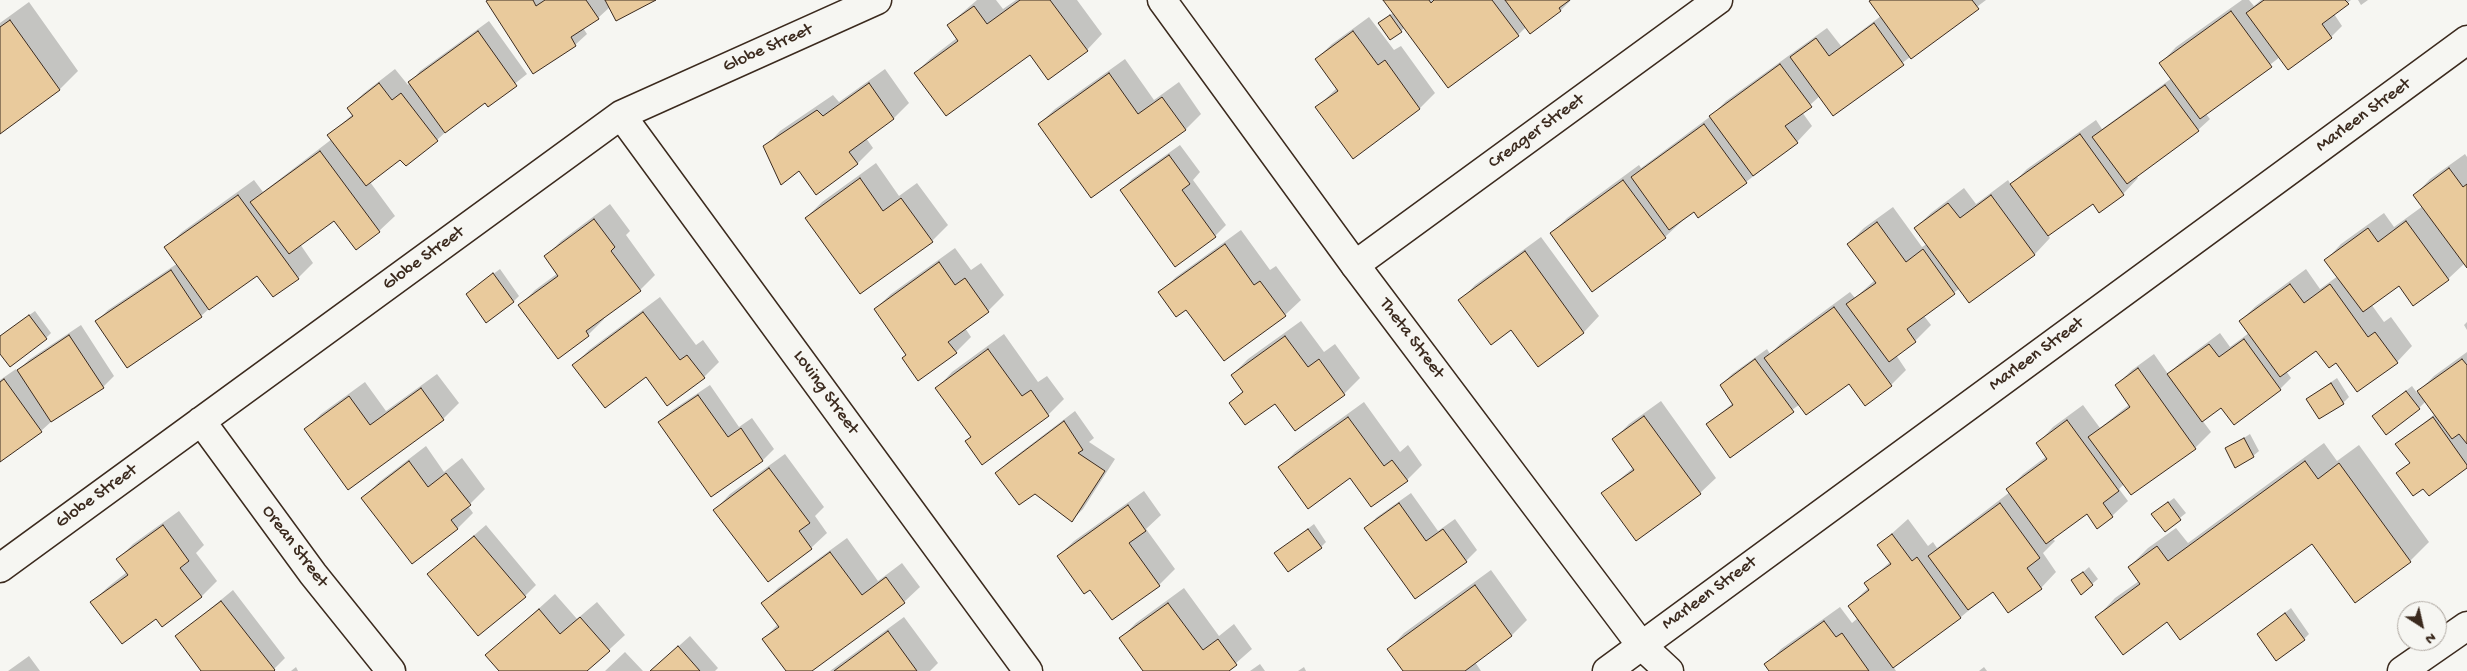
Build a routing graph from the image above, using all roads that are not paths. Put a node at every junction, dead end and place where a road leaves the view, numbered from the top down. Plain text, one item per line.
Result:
1 (877, 0) edge
2 (1162, 0) edge
3 (1718, 0) edge
4 (2467, 40) edge
5 (621, 115) junction
6 (1355, 265) junction
7 (201, 420) junction
8 (0, 568) edge
9 (2467, 626) edge
10 (1641, 645) junction
11 (391, 671) edge
12 (1028, 671) edge
13 (1608, 671) edge
14 (1669, 671) edge
15 (2402, 671) edge

1 - 5 street, Globe Street
2 - 6 street, Theta Street
3 - 6 street, Creager Street
4 - 10 street, Marleen Street
5 - 7 street, Globe Street
5 - 12 street, Loving Street
6 - 10 street, Theta Street
7 - 8 street, Globe Street
7 - 11 street, Orean Street
9 - 15 street
10 - 13 street, Marleen Street
10 - 14 street, Theta Street

